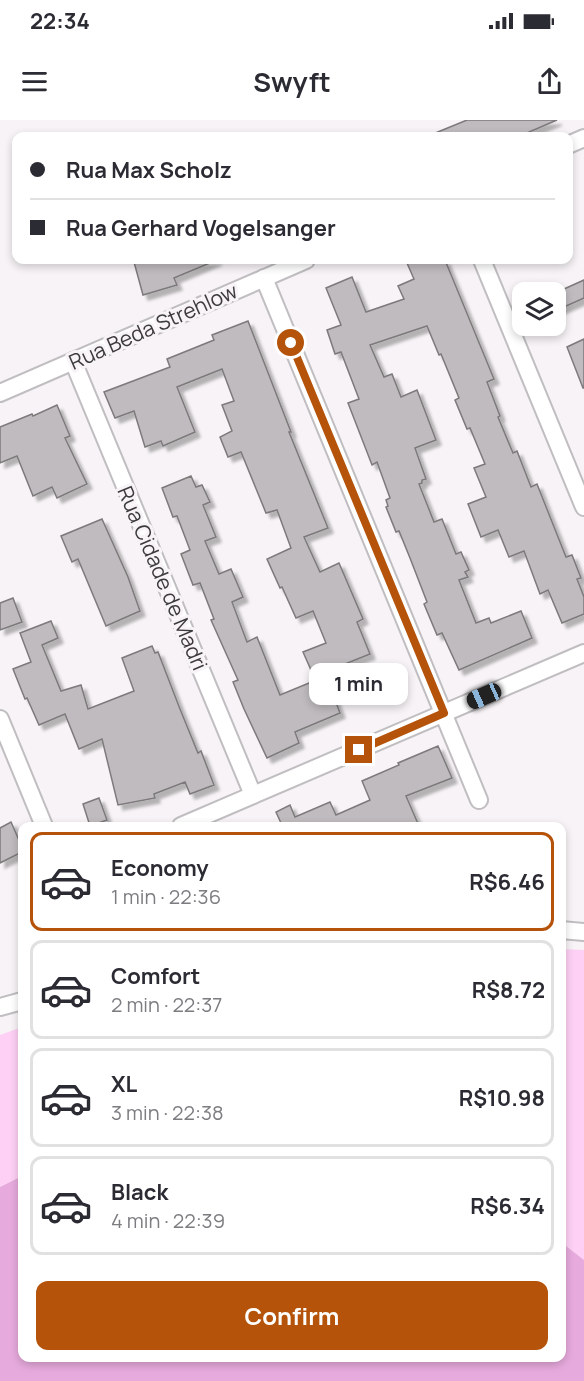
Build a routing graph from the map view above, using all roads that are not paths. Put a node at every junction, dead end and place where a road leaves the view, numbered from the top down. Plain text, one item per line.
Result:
1 (297, 264) edge
2 (484, 264) edge
3 (264, 278) junction
4 (73, 361) junction
5 (0, 393) edge
6 (584, 507) edge
7 (584, 653) edge
8 (444, 713) junction
9 (0, 719) edge
10 (254, 795) junction
11 (479, 800) dead end
12 (42, 822) edge
13 (190, 822) edge
14 (566, 930) edge
15 (584, 932) edge
16 (18, 1002) edge
17 (0, 1007) edge

1 - 3 street, Rua Beda Strehlow
2 - 6 street
3 - 4 street, Rua Beda Strehlow
3 - 8 street
4 - 5 street, Rua Beda Strehlow
4 - 10 street, Rua Cidade de Madri
7 - 8 street
8 - 10 street
8 - 11 street
9 - 12 street
10 - 13 street
14 - 15 street
16 - 17 street

